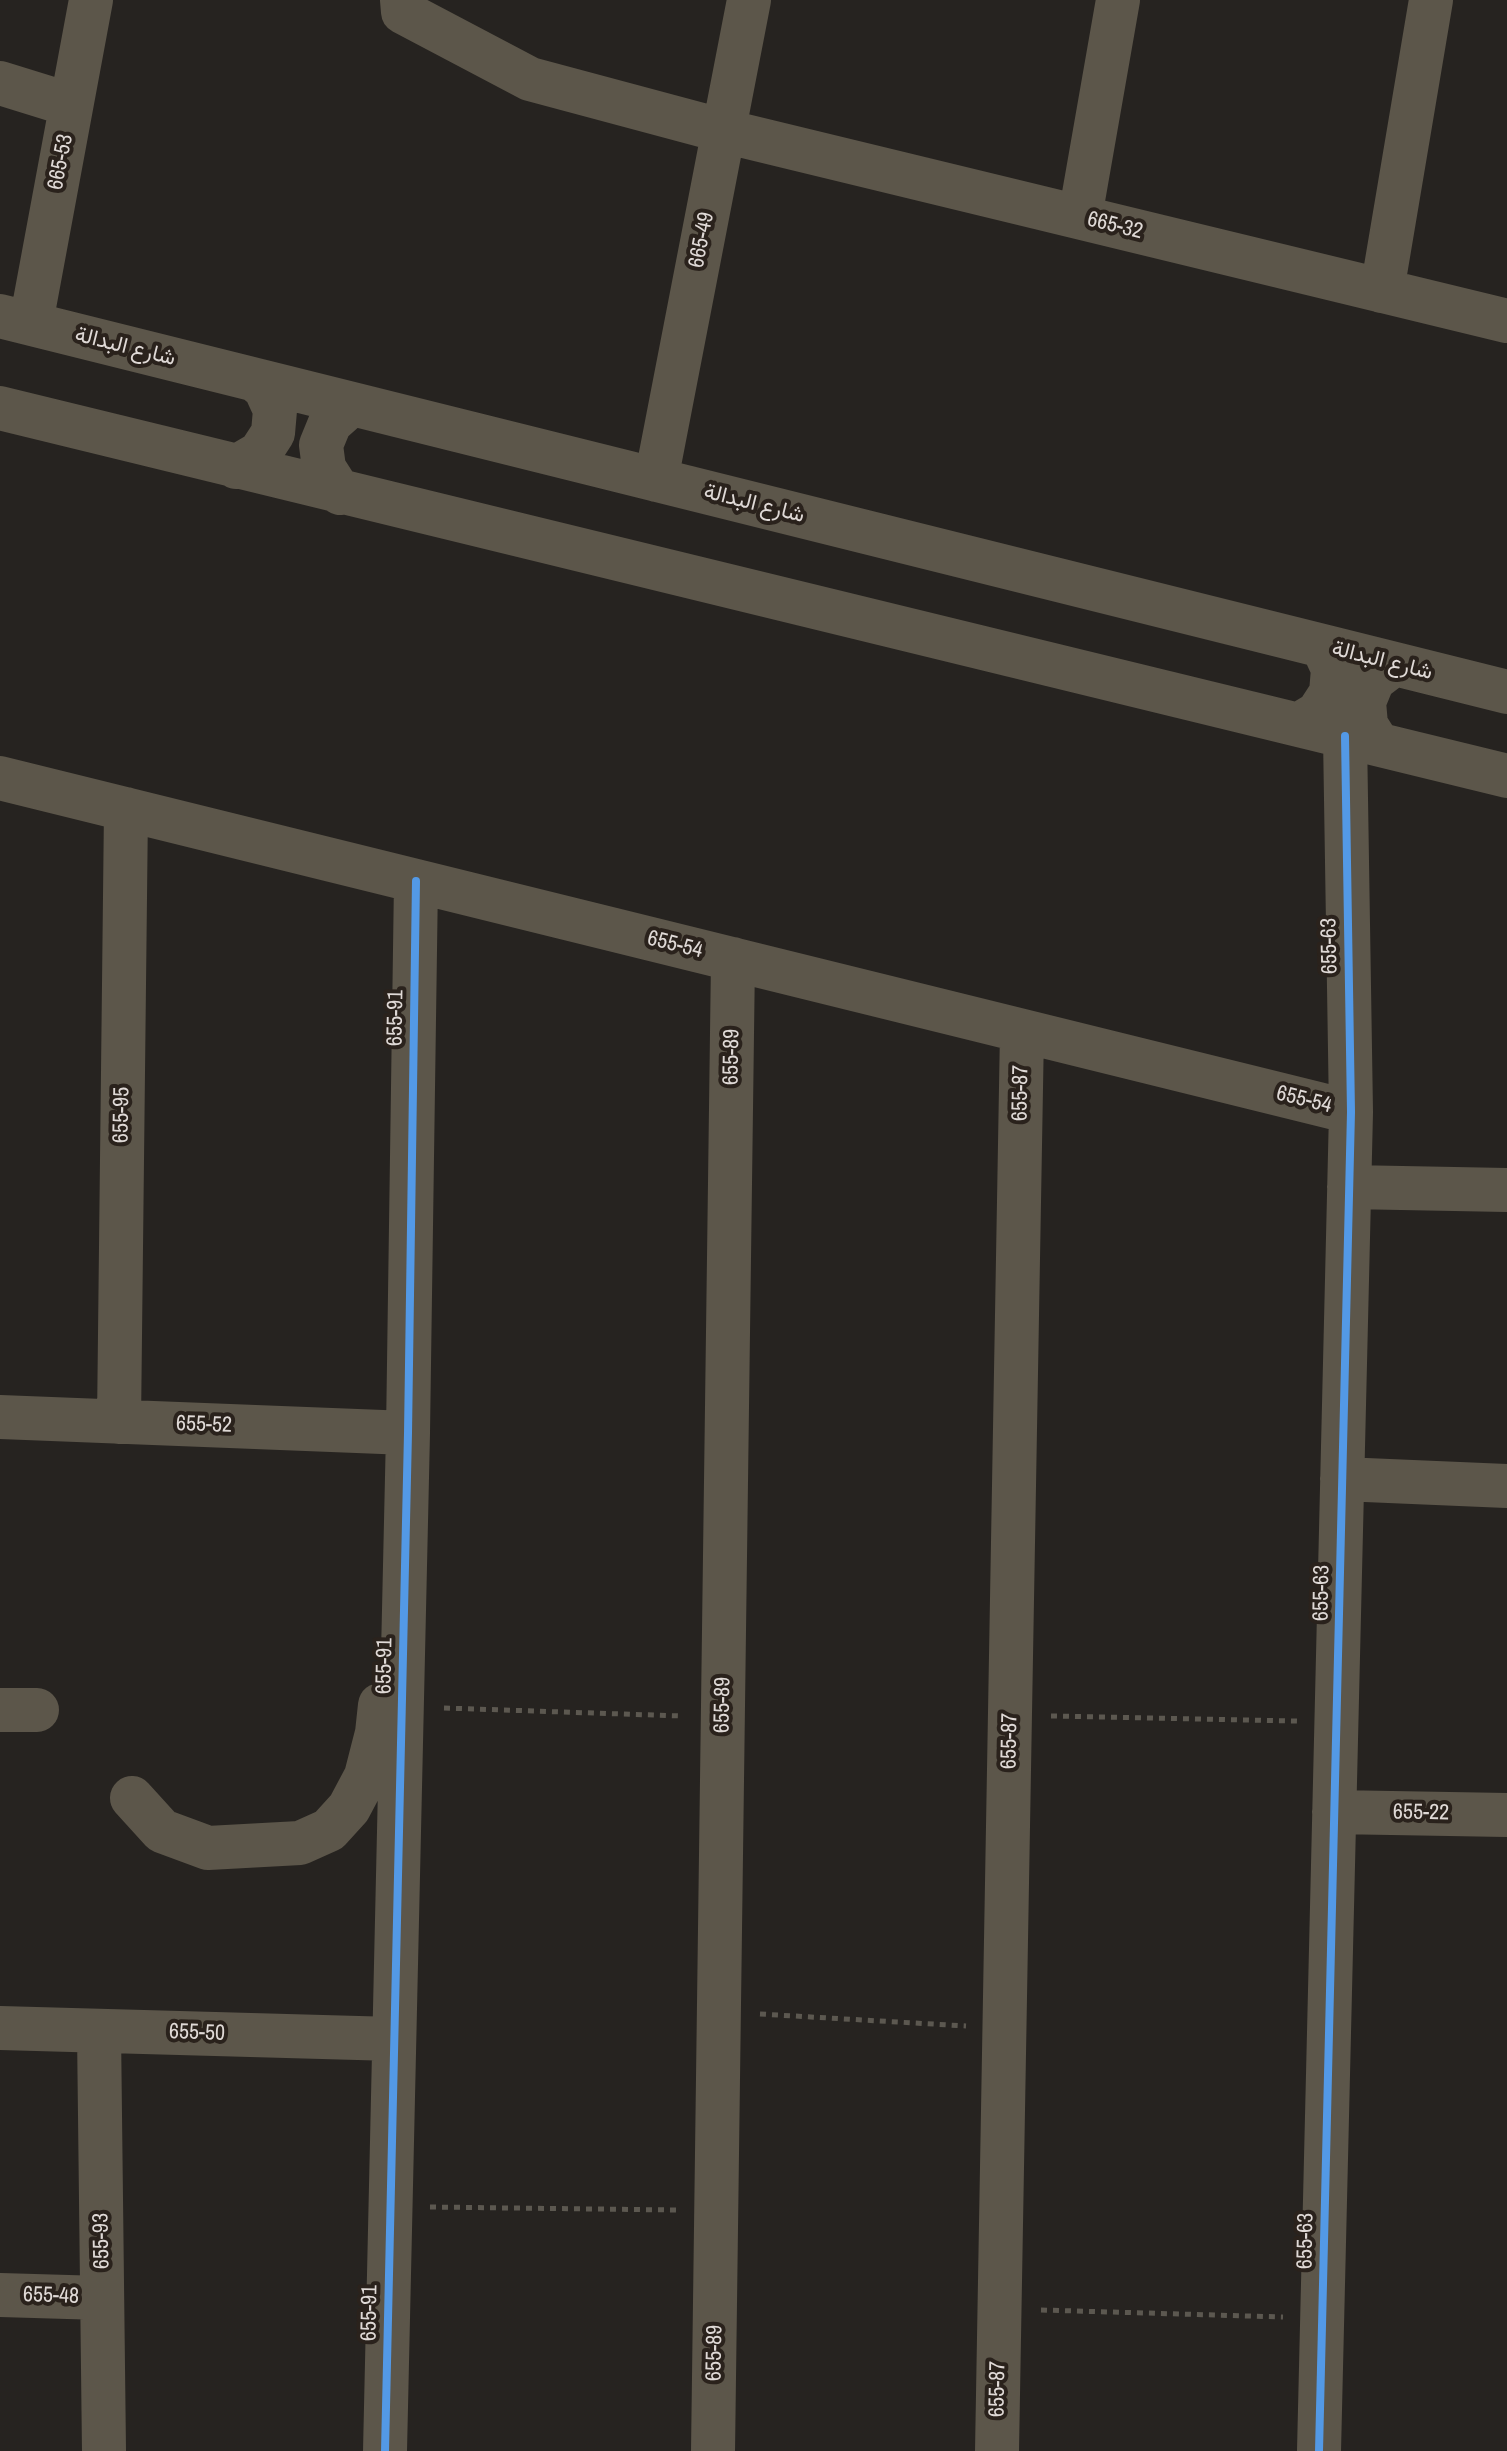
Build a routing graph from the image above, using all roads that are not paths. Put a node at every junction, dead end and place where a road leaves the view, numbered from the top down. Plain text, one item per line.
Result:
1 (91, 0) edge
2 (402, 0) edge
3 (749, 0) edge
4 (1118, 0) edge
5 (1431, 0) edge
6 (0, 83) edge
7 (71, 105) junction
8 (724, 131) junction
9 (1080, 217) junction
10 (1382, 291) junction
11 (15, 320) edge
12 (1507, 321) edge
13 (255, 380) junction
14 (356, 405) junction
15 (0, 408) edge
16 (236, 467) junction
17 (656, 480) junction
18 (340, 493) junction
19 (1323, 647) junction
20 (1394, 664) junction
21 (1507, 692) edge
22 (1298, 725) junction
23 (1361, 740) junction
24 (1507, 776) edge
25 (0, 778) edge
26 (126, 809) junction
27 (416, 881) junction
28 (733, 959) junction
29 (1022, 1031) junction
30 (1351, 1112) junction
31 (1349, 1187) junction
32 (1507, 1190) edge
33 (0, 1417) edge
34 (119, 1422) junction
35 (408, 1433) junction
36 (1342, 1479) junction
37 (1507, 1486) edge
38 (406, 1493) junction
39 (132, 1798) dead end
40 (1334, 1812) junction
41 (1507, 1815) edge
42 (0, 2028) edge
43 (99, 2031) junction
44 (394, 2039) junction
45 (0, 2295) edge
46 (102, 2298) junction
47 (104, 2451) edge
48 (385, 2451) edge
49 (713, 2451) edge
50 (997, 2451) edge
51 (1319, 2451) edge

1 - 7 street, 665-53
2 - 8 street, 665-32
3 - 8 street, 665-49
4 - 9 street
5 - 10 street
6 - 7 street
7 - 11 street, 665-53
8 - 9 street, 665-32
8 - 17 street, 665-49
9 - 10 street, 665-32
10 - 12 street, 665-32
11 - 13 street, شارع البدالة
13 - 14 street, شارع البدالة
13 - 16 street
14 - 17 street, شارع البدالة
14 - 18 street
15 - 16 street
16 - 18 street
17 - 19 street, شارع البدالة
18 - 22 street
19 - 20 street, شارع البدالة
19 - 22 street
20 - 21 street, شارع البدالة
20 - 23 street, 655-63
22 - 23 street
23 - 24 street
23 - 30 street, 655-63
25 - 26 street, 655-54
26 - 27 street, 655-54
26 - 34 street, 655-95
27 - 28 street, 655-54
27 - 35 street, 655-91
28 - 29 street, 655-54
28 - 49 street, 655-89
29 - 30 street, 655-54
29 - 50 street, 655-87
30 - 31 street, 655-63
31 - 32 street
31 - 36 street, 655-63
33 - 34 street, 655-52
34 - 35 street, 655-52
35 - 38 street, 655-91
36 - 37 street
36 - 40 street, 655-63
38 - 39 street
38 - 44 street, 655-91
40 - 41 street, 655-22
40 - 51 street, 655-63
42 - 43 street, 655-50
43 - 44 street, 655-50
43 - 46 street, 655-93
44 - 48 street, 655-91
45 - 46 street, 655-48
46 - 47 street, 655-93

